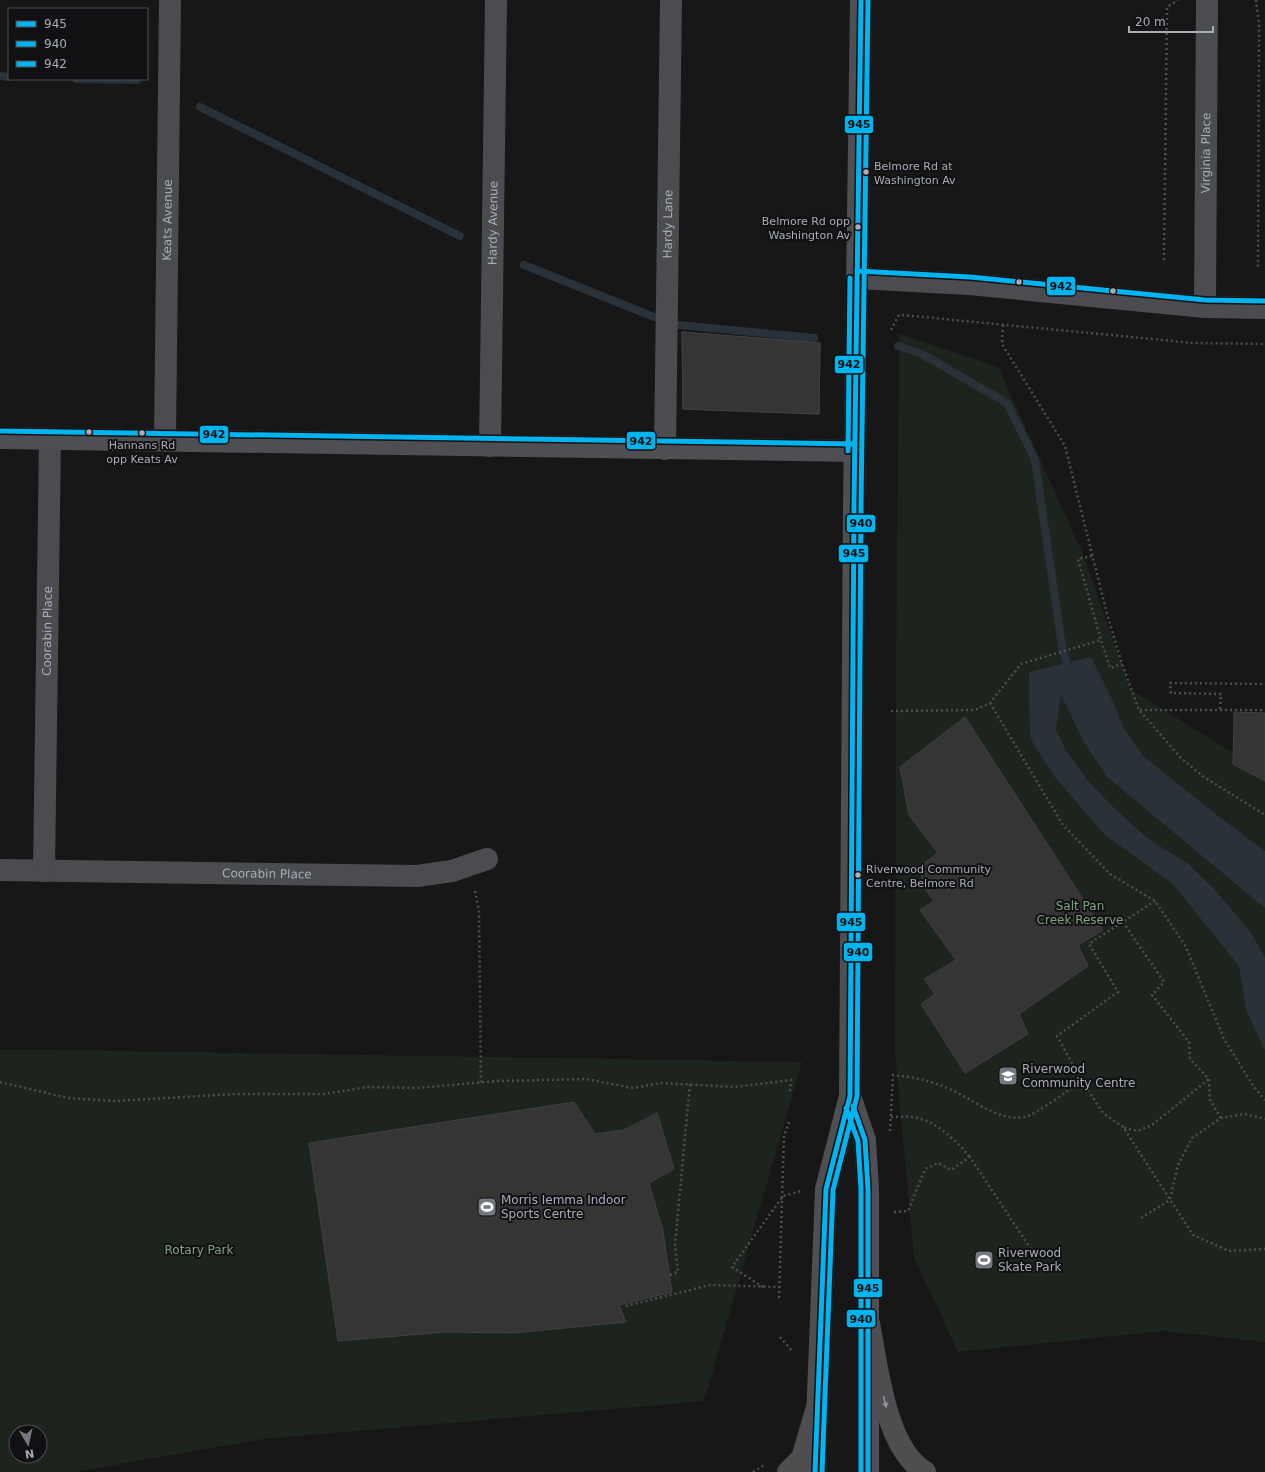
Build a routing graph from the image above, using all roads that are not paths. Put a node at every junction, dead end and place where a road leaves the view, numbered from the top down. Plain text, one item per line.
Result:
1 (170, 0) edge
2 (496, 0) edge
3 (671, 0) edge
4 (861, 0) edge
5 (1207, 0) edge
6 (857, 278) junction
7 (1205, 307) junction
8 (1265, 308) edge
9 (0, 438) edge
10 (50, 439) junction
11 (165, 440) junction
12 (490, 446) junction
13 (665, 449) junction
14 (855, 451) junction
15 (487, 858) dead end
16 (0, 870) edge
17 (44, 871) junction
18 (850, 1096) junction
19 (869, 1323) junction
20 (818, 1404) junction
21 (788, 1472) edge
22 (815, 1472) edge
23 (868, 1472) edge
24 (925, 1472) edge

1 - 11 street, Keats Avenue
2 - 12 street, Hardy Avenue
3 - 13 street, Hardy Lane
4 - 6 main road
5 - 7 street, Virginia Place
6 - 7 street
6 - 14 main road
7 - 8 street
9 - 10 main road
10 - 11 main road
10 - 17 street, Coorabin Place
11 - 12 main road
12 - 13 main road
13 - 14 main road
14 - 18 main road
15 - 17 street, Coorabin Place
16 - 17 street, Coorabin Place
18 - 19 main road
18 - 20 main road
19 - 23 main road
19 -> 24 highway
20 - 21 highway
20 - 22 main road

